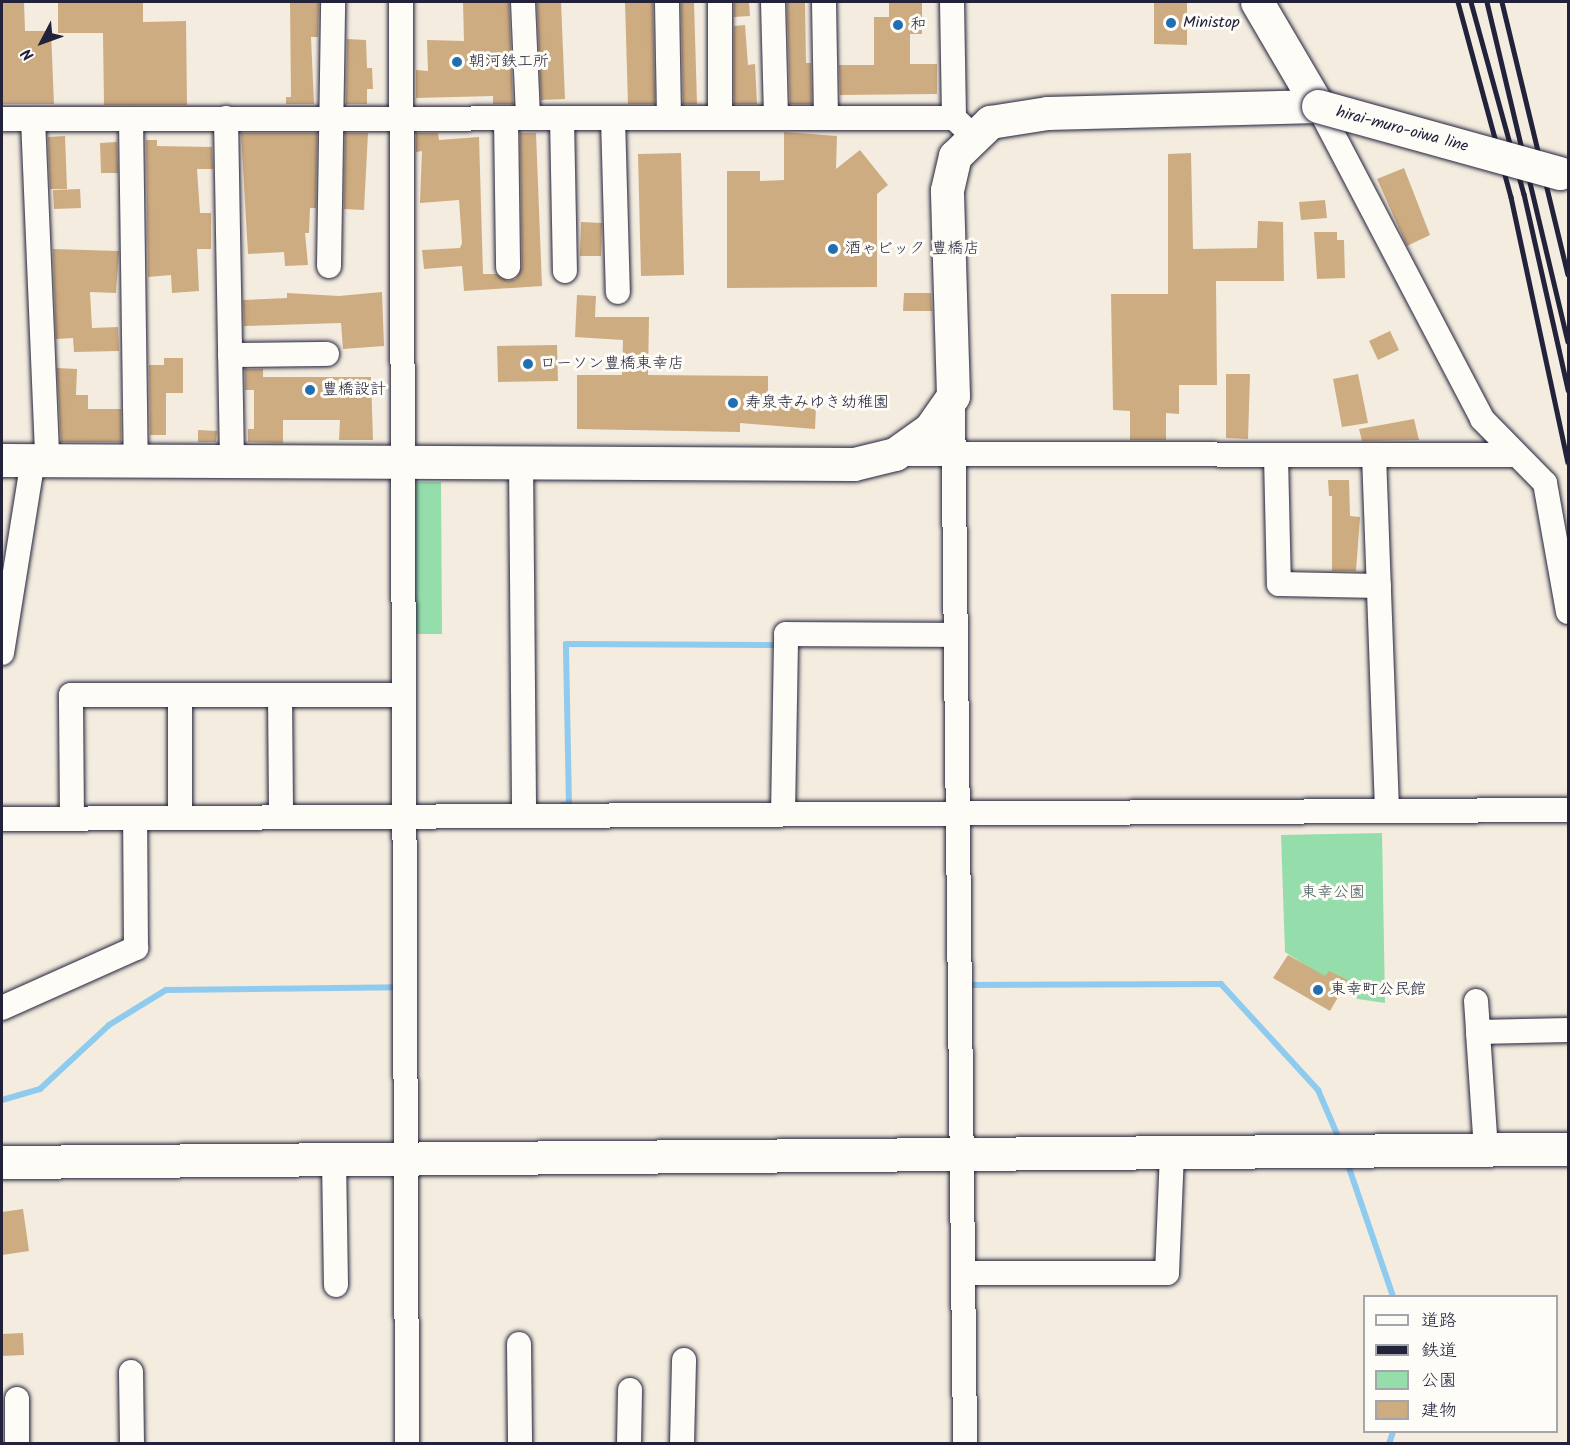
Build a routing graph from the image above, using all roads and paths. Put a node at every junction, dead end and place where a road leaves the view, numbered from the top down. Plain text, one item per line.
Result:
1 (333, 2) edge
2 (400, 2) edge
3 (523, 2) edge
4 (667, 2) edge
5 (720, 2) edge
6 (773, 2) edge
7 (824, 2) edge
8 (952, 2) edge
9 (1257, 2) edge
10 (1318, 106) junction
11 (226, 118) junction
12 (334, 118) junction
13 (402, 118) junction
14 (517, 118) junction
15 (562, 118) junction
16 (613, 118) junction
17 (669, 118) junction
18 (720, 118) junction
19 (776, 118) junction
20 (826, 118) junction
21 (2, 119) edge
22 (33, 119) junction
23 (132, 119) junction
24 (964, 127) junction
25 (1564, 175) edge
26 (329, 266) dead end
27 (508, 267) dead end
28 (565, 271) dead end
29 (618, 292) dead end
30 (327, 354) dead end
31 (230, 355) junction
32 (953, 396) junction
33 (895, 454) junction
34 (1374, 455) junction
35 (1516, 455) junction
36 (1276, 456) junction
37 (954, 457) junction
38 (27, 460) edge
39 (136, 460) junction
40 (232, 460) junction
41 (404, 460) junction
42 (521, 460) junction
43 (1379, 586) junction
44 (1569, 612) edge
45 (4, 628) edge
46 (956, 635) junction
47 (2, 653) edge
48 (180, 695) junction
49 (280, 696) junction
50 (403, 696) junction
51 (1569, 810) edge
52 (1387, 811) junction
53 (959, 813) junction
54 (783, 814) junction
55 (402, 815) junction
56 (524, 815) junction
57 (281, 816) junction
58 (135, 818) junction
59 (180, 818) junction
60 (2, 819) edge
61 (72, 819) junction
62 (1476, 1001) dead end
63 (2, 1008) edge
64 (1569, 1030) edge
65 (1478, 1032) junction
66 (1569, 1149) edge
67 (1486, 1150) junction
68 (1172, 1153) junction
69 (963, 1154) junction
70 (406, 1157) junction
71 (334, 1158) junction
72 (2, 1161) edge
73 (964, 1273) junction
74 (336, 1285) dead end
75 (519, 1344) dead end
76 (684, 1360) dead end
77 (131, 1372) dead end
78 (630, 1390) dead end
79 (17, 1399) dead end
80 (17, 1443) edge
81 (132, 1443) edge
82 (407, 1443) edge
83 (520, 1443) edge
84 (629, 1443) edge
85 (682, 1443) edge
86 (965, 1443) edge

1 - 12 street
2 - 13 street
3 - 14 street
4 - 17 street
5 - 18 street
6 - 19 street
7 - 20 street
8 - 24 street
9 - 10 street, hirai-muro-oiwa line
10 - 24 street
10 - 25 street, hirai-muro-oiwa line, bridge
10 - 35 street
11 - 12 street
11 - 23 street
11 - 31 street
12 - 13 street
12 - 26 street
13 - 14 street
13 - 41 street
14 - 15 street
14 - 27 street
15 - 16 street
15 - 28 street
16 - 17 street
16 - 29 street
17 - 18 street
18 - 19 street
19 - 20 street
20 - 24 street
21 - 22 street
22 - 23 street
22 - 38 street
23 - 39 street
24 - 32 street
30 - 31 street
31 - 40 street
32 - 33 street
32 - 37 street
33 - 37 street
33 - 42 street
34 - 35 street
34 - 36 street
34 - 43 street
35 - 44 street
36 - 37 street
36 - 43 street
37 - 46 street
38 - 39 street
38 - 45 street
39 - 40 street
40 - 41 street
41 - 42 street
41 - 50 street
42 - 56 street
43 - 52 street
45 - 47 street
46 - 53 street
46 - 54 street
48 - 49 street
48 - 59 street
48 - 61 street
49 - 50 street
49 - 57 street
50 - 55 street
51 - 52 street
52 - 53 street
53 - 54 street
53 - 69 street
54 - 56 street
55 - 56 street
55 - 57 street
55 - 70 street
57 - 59 street
58 - 59 street
58 - 61 street
58 - 63 street
60 - 61 street
62 - 65 street
64 - 65 street
65 - 67 street
66 - 67 street
67 - 68 street
68 - 69 street
68 - 73 street
69 - 70 street
69 - 73 street
70 - 71 street
70 - 82 street
71 - 72 street
71 - 74 street
73 - 86 street
75 - 83 street
76 - 85 street
77 - 81 street
78 - 84 street
79 - 80 street

